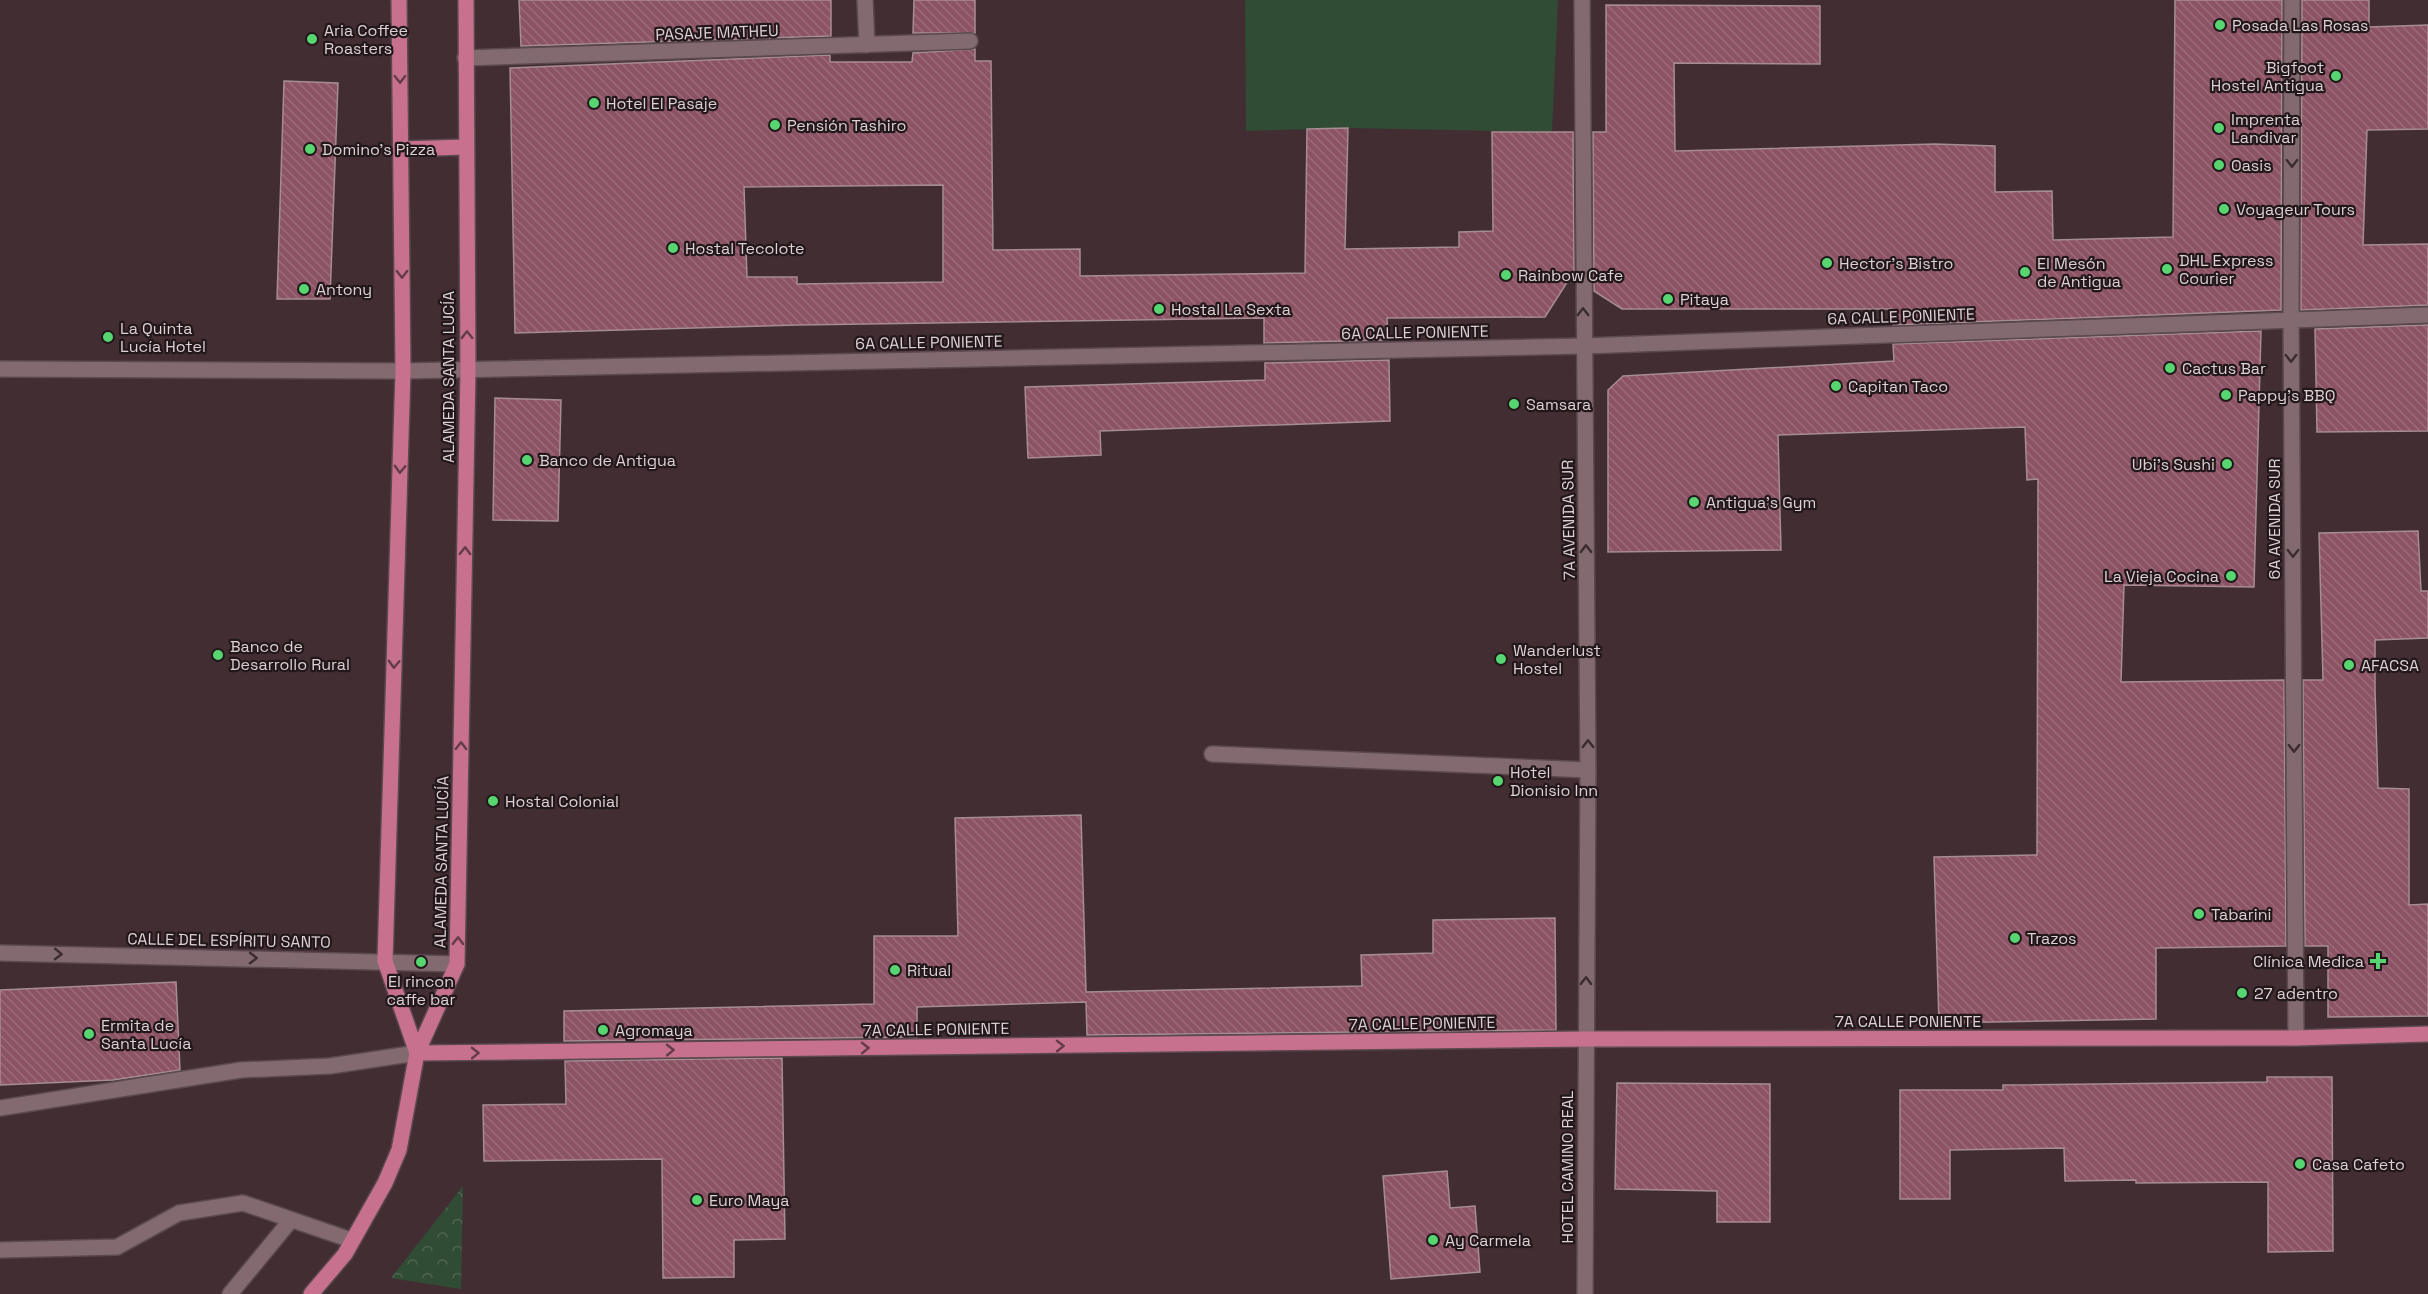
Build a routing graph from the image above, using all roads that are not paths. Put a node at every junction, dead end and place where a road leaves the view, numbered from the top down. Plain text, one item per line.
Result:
1 (399, 0) edge
2 (466, 0) edge
3 (865, 0) edge
4 (1582, 0) edge
5 (2292, 0) edge
6 (970, 41) dead end
7 (867, 45) junction
8 (465, 58) junction
9 (466, 147) junction
10 (401, 149) junction
11 (2428, 315) edge
12 (2291, 320) junction
13 (1584, 346) junction
14 (0, 369) edge
15 (468, 370) junction
16 (403, 371) junction
17 (1212, 754) dead end
18 (1588, 770) junction
19 (0, 953) edge
20 (385, 961) junction
21 (457, 964) junction
22 (2428, 1034) edge
23 (2296, 1038) junction
24 (1586, 1039) junction
25 (417, 1053) junction
26 (0, 1108) edge
27 (291, 1220) junction
28 (351, 1240) junction
29 (0, 1250) edge
30 (230, 1294) edge
31 (311, 1294) edge
32 (1585, 1294) edge

1 -> 10 main road
2 - 8 main road, ALAMEDA SANTA LUCÍA
3 - 7 street
13 -> 4 street, 7A AVENIDA SUR
5 -> 12 street, 6A AVENIDA SUR
6 - 7 street, PASAJE MATHEU
7 - 8 street, PASAJE MATHEU
8 - 9 main road, ALAMEDA SANTA LUCÍA
9 - 10 main road
15 -> 9 main road, ALAMEDA SANTA LUCÍA
10 -> 16 main road
11 - 12 street, 6A CALLE PONIENTE
12 - 13 street, 6A CALLE PONIENTE
12 -> 23 street, 6A AVENIDA SUR
13 - 15 street, 6A CALLE PONIENTE
18 -> 13 street, 7A AVENIDA SUR
14 - 16 street, 6A CALLE PONIENTE
15 - 16 street, 6A CALLE PONIENTE
21 -> 15 main road, ALAMEDA SANTA LUCÍA
16 -> 20 main road
17 - 18 street
24 -> 18 street, 7A AVENIDA SUR
19 -> 20 street, CALLE DEL ESPÍRITU SANTO
20 - 21 street, CALLE DEL ESPÍRITU SANTO
20 - 25 main road
21 - 25 main road, ALAMEDA SANTA LUCÍA
22 - 23 main road, 7A CALLE PONIENTE
23 - 24 main road, 7A CALLE PONIENTE
25 -> 24 main road, 7A CALLE PONIENTE
24 - 32 street, HOTEL CAMINO REAL
25 - 26 street
25 - 28 main road, ALAMEDA SANTA LUCÍA
27 - 28 street
27 - 29 street
27 - 30 street
28 - 31 main road, ALAMEDA SANTA LUCÍA

